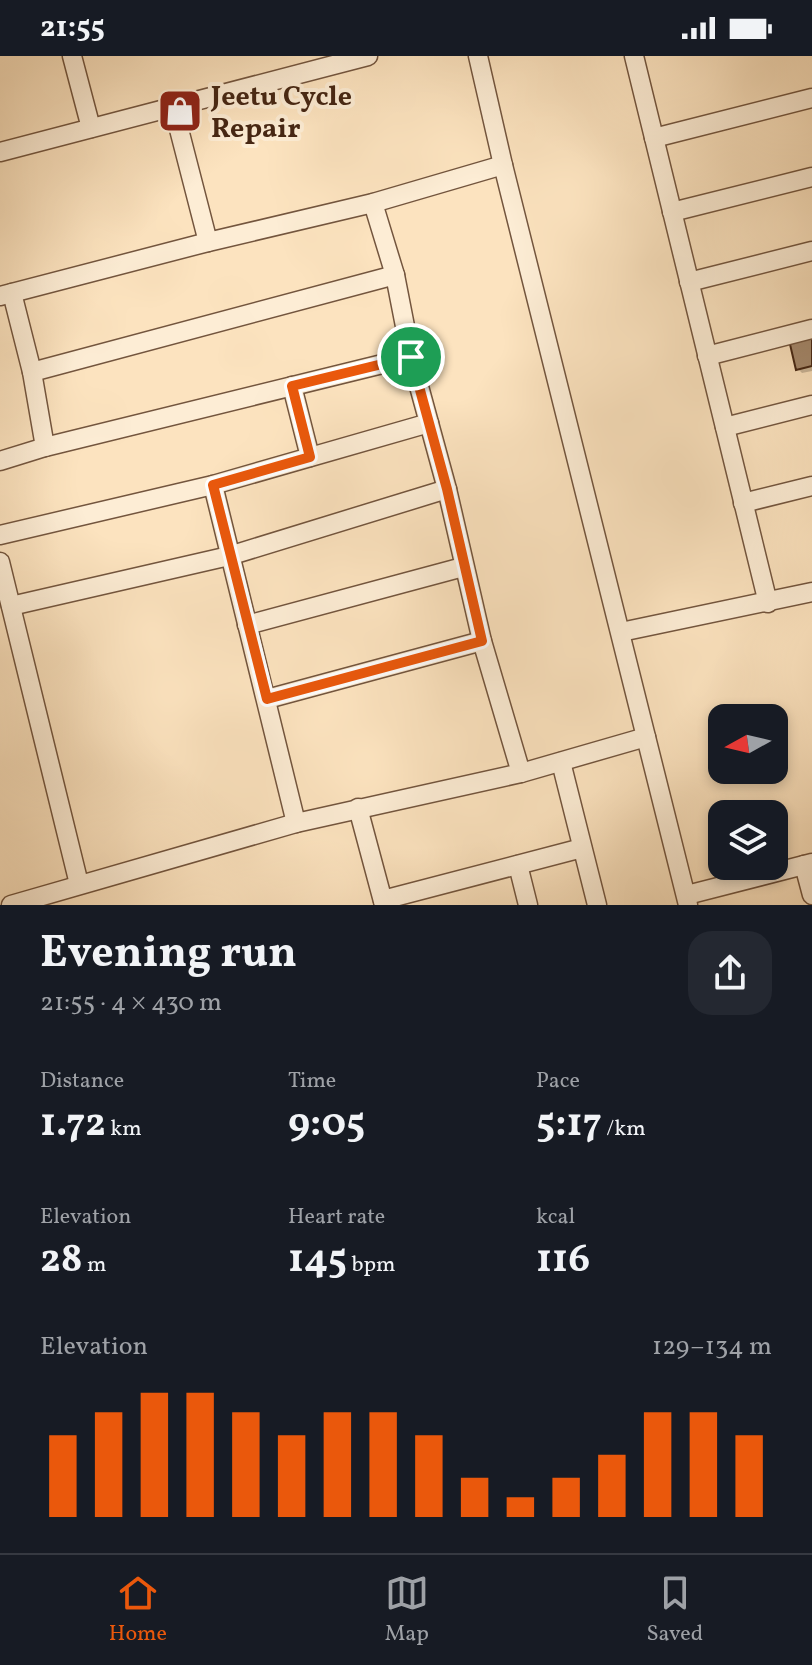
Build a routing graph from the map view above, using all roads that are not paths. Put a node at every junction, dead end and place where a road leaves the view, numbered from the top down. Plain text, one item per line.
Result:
1 (72, 56) edge
2 (368, 56) edge
3 (478, 56) edge
4 (634, 56) edge
5 (320, 62) edge
6 (812, 98) edge
7 (173, 106) junction
8 (91, 128) junction
9 (654, 138) junction
10 (0, 152) edge
11 (503, 165) junction
12 (812, 177) edge
13 (373, 203) junction
14 (672, 212) junction
15 (208, 242) junction
16 (812, 251) edge
17 (395, 275) junction
18 (689, 282) junction
19 (6, 294) edge
20 (812, 329) edge
21 (707, 356) junction
22 (411, 357) junction
23 (32, 372) junction
24 (292, 386) junction
25 (812, 405) edge
26 (429, 423) junction
27 (725, 427) junction
28 (45, 447) junction
29 (310, 457) junction
30 (0, 461) edge
31 (213, 485) junction
32 (812, 486) edge
33 (447, 489) junction
34 (743, 503) junction
35 (0, 535) edge
36 (229, 556) junction
37 (0, 562) edge
38 (463, 567) junction
39 (812, 592) edge
40 (768, 603) junction
41 (11, 606) junction
42 (247, 625) junction
43 (621, 632) junction
44 (482, 641) junction
45 (267, 699) junction
46 (646, 737) junction
47 (561, 762) junction
48 (521, 773) junction
49 (358, 808) junction
50 (296, 823) junction
51 (582, 848) junction
52 (808, 864) edge
53 (518, 865) junction
54 (79, 884) junction
55 (812, 895) edge
56 (688, 900) edge
57 (383, 903) edge
58 (11, 905) edge
59 (528, 905) edge
60 (597, 905) edge

1 - 8 street
2 - 5 street
3 - 11 street
4 - 9 street
5 - 7 street
6 - 9 street
7 - 8 street
7 - 15 street
8 - 10 street
9 - 14 street
11 - 13 street
11 - 43 street
12 - 14 street
13 - 15 street
13 - 17 street
14 - 18 street
15 - 19 street
16 - 18 street
17 - 22 street
17 - 23 street
18 - 21 street
19 - 23 street
20 - 21 street
21 - 27 street
22 - 24 street
22 - 26 street
23 - 28 street
24 - 28 street
24 - 29 street
25 - 27 street
26 - 29 street
26 - 33 street
27 - 34 street
28 - 30 street
29 - 31 street
31 - 35 street
31 - 36 street
32 - 34 street
33 - 36 street
33 - 38 street
34 - 40 street
36 - 41 street
36 - 42 street
37 - 41 street
38 - 42 street
38 - 44 street
39 - 40 street
40 - 43 street
41 - 54 street
42 - 45 street
43 - 46 street
44 - 45 street
44 - 48 street
45 - 50 street
46 - 47 street
46 - 56 street
47 - 48 street
47 - 51 street
48 - 49 street
49 - 50 street
49 - 57 street
50 - 54 street
51 - 53 street
51 - 60 street
52 - 55 street
52 - 56 street
53 - 57 street
53 - 59 street
54 - 58 street

